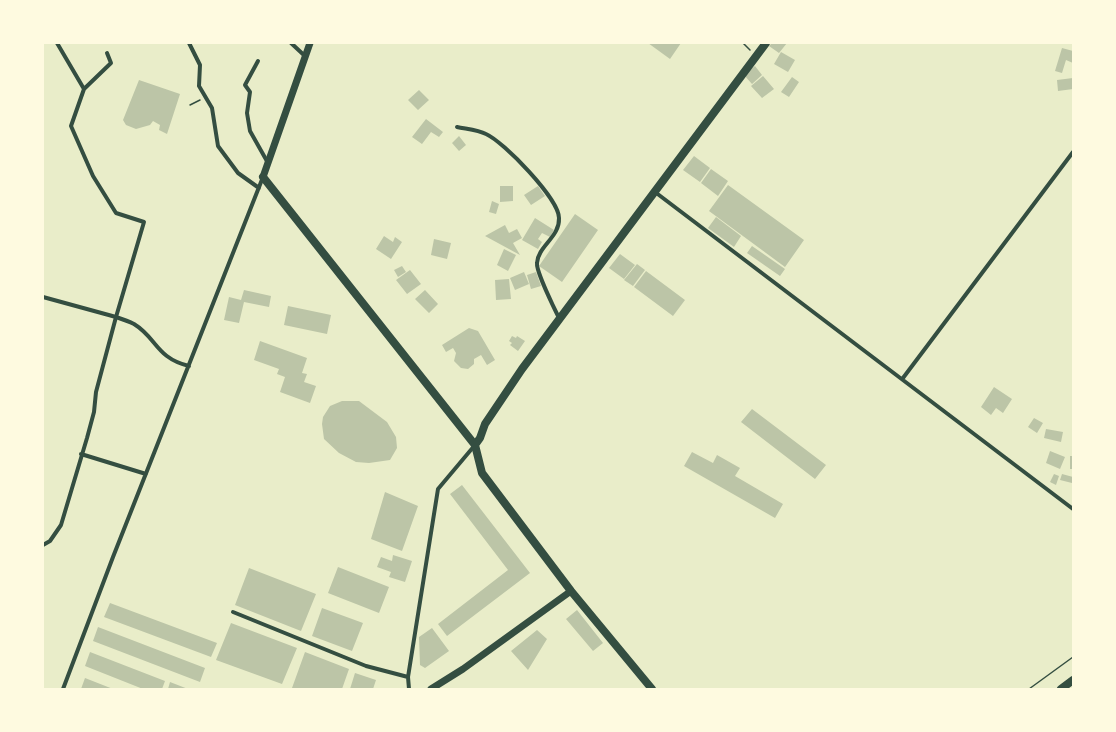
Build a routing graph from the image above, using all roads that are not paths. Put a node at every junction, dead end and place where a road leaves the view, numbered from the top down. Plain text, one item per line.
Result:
1 (57, 43) edge
2 (189, 43) edge
3 (290, 43) edge
4 (310, 43) edge
5 (766, 43) edge
6 (107, 53) dead end
7 (306, 57) junction
8 (258, 61) dead end
9 (84, 89) junction
10 (457, 127) dead end
11 (1073, 152) edge
12 (268, 163) junction
13 (263, 177) junction
14 (259, 188) junction
15 (655, 192) junction
16 (43, 297) edge
17 (116, 317) junction
18 (560, 320) junction
19 (189, 366) junction
20 (902, 378) junction
21 (474, 445) junction
22 (81, 454) junction
23 (146, 474) junction
24 (1073, 509) edge
25 (43, 545) edge
26 (571, 591) junction
27 (233, 612) dead end
28 (408, 678) junction
29 (1073, 680) edge
30 (433, 687) edge
31 (63, 689) edge
32 (409, 689) edge
33 (443, 689) edge
34 (652, 689) edge
35 (1061, 689) edge

1 - 9 street
2 - 14 street
3 - 7 street
4 - 7 street
5 - 15 main road
6 - 9 street
7 - 12 street
8 - 12 street
9 - 17 street
10 - 18 street
11 - 20 street
12 - 13 street
13 - 14 street
13 - 21 main road
14 - 19 street
15 - 18 main road
15 - 20 street
16 - 17 street
17 - 19 street
17 - 22 street
18 - 21 main road
19 - 23 street
20 - 24 street
21 - 26 main road
21 - 28 street
22 - 23 street
22 - 25 street
23 - 31 street
26 - 30 street
26 - 34 main road
27 - 28 street
28 - 32 street
29 - 35 main road
30 - 33 street

